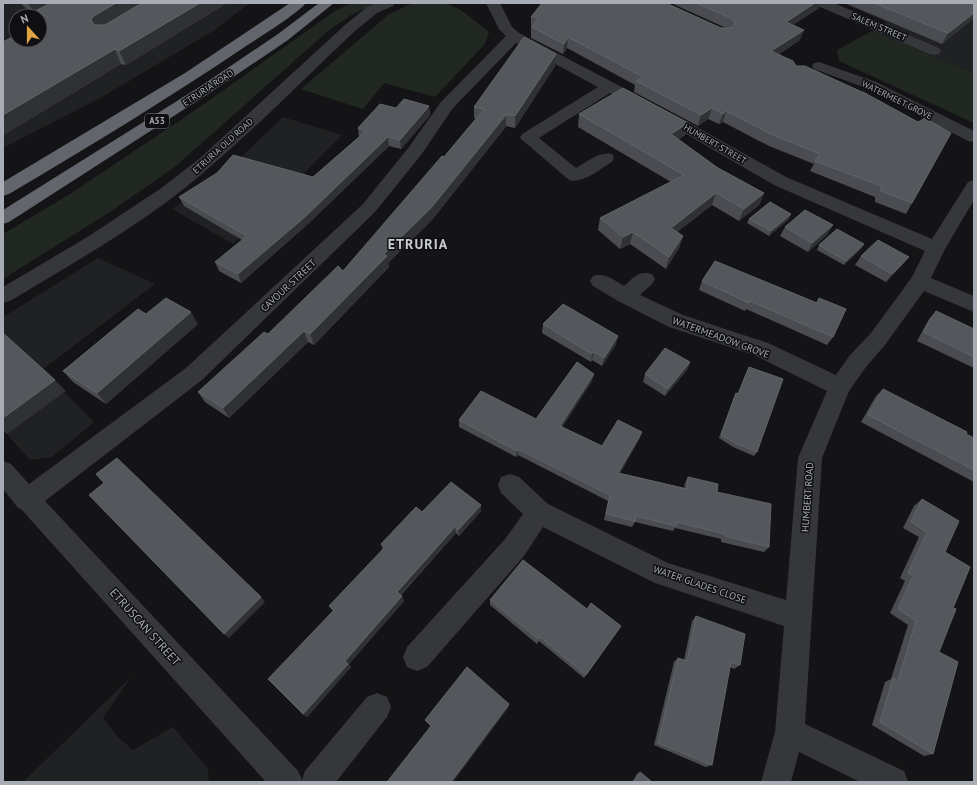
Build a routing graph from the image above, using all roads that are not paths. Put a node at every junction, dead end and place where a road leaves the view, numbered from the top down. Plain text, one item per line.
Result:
1 (72, 3) edge
2 (286, 3) edge
3 (299, 3) edge
4 (327, 3) edge
5 (340, 3) edge
6 (388, 3) edge
7 (493, 3) edge
8 (823, 3) edge
9 (48, 16) edge
10 (308, 19) junction
11 (256, 34) junction
12 (514, 36) junction
13 (934, 51) dead end
14 (804, 70) edge
15 (610, 86) junction
16 (974, 137) edge
17 (606, 158) dead end
18 (974, 186) edge
19 (3, 190) edge
20 (3, 218) edge
21 (936, 248) junction
22 (645, 279) dead end
23 (600, 281) dead end
24 (920, 281) junction
25 (3, 296) edge
26 (625, 296) junction
27 (974, 304) edge
28 (840, 388) junction
29 (3, 472) edge
30 (510, 485) dead end
31 (27, 500) junction
32 (539, 512) junction
33 (799, 617) junction
34 (417, 657) dead end
35 (377, 707) dead end
36 (790, 732) junction
37 (275, 778) edge
38 (316, 782) edge
39 (776, 782) edge
40 (893, 782) edge

1 - 9 street
2 - 11 highway
3 - 11 highway, ETRURIA ROAD / A53
4 - 10 highway, ETRURIA ROAD / A53
5 - 10 highway
6 - 25 street, ETRURIA OLD ROAD
7 - 12 street, HUMBERT STREET
8 - 13 street, SALEM STREET
10 - 20 highway, ETRURIA ROAD / A53
11 - 19 highway, ETRURIA ROAD / A53
12 - 15 street, HUMBERT STREET
12 - 31 street, CAVOUR STREET
14 - 16 street, WATERMEET GROVE
15 - 17 street
15 - 21 street, HUMBERT STREET
18 - 21 street, HUMBERT ROAD
21 - 24 street, HUMBERT ROAD
22 - 26 street
23 - 26 street, WATERMEADOW GROVE
24 - 27 street
24 - 28 street, HUMBERT ROAD
26 - 28 street, WATERMEADOW GROVE
28 - 33 street, HUMBERT ROAD
29 - 31 street, ETRUSCAN STREET
30 - 32 street, WATER GLADES CLOSE
31 - 37 street, ETRUSCAN STREET
32 - 33 street, WATER GLADES CLOSE
32 - 34 street
33 - 36 street, HUMBERT ROAD
35 - 38 street
36 - 39 street, HUMBERT ROAD
36 - 40 street

